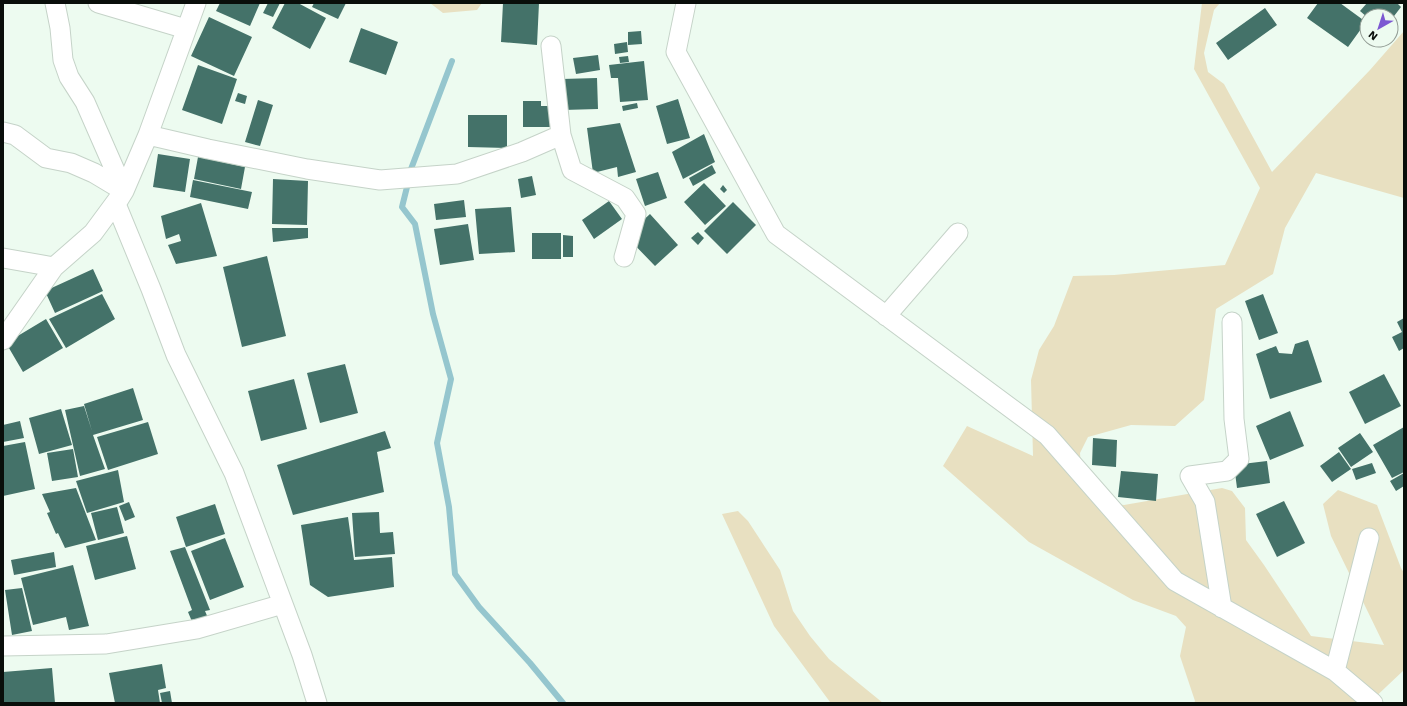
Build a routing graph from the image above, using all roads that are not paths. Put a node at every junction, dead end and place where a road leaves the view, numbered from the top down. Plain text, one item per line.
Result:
1 (55, 3) edge
2 (98, 3) edge
3 (196, 3) edge
4 (686, 3) edge
5 (186, 28) junction
6 (551, 46) dead end
7 (3, 132) edge
8 (148, 135) junction
9 (561, 135) junction
10 (124, 192) junction
11 (958, 233) dead end
12 (624, 256) dead end
13 (3, 258) edge
14 (54, 267) junction
15 (886, 316) junction
16 (1232, 322) dead end
17 (3, 340) edge
18 (1369, 538) dead end
19 (283, 604) junction
20 (1222, 608) junction
21 (3, 646) edge
22 (1335, 671) junction
23 (317, 703) edge
24 (1374, 703) edge

1 - 10 street
2 - 5 street
3 - 5 street
4 - 15 street
5 - 8 street
6 - 9 street
7 - 10 street
8 - 9 street
8 - 10 street
9 - 12 street
10 - 14 street
10 - 19 street
11 - 15 street
13 - 14 street
14 - 17 street
15 - 20 street
16 - 20 street
18 - 22 street
19 - 21 street
19 - 23 street
20 - 22 street
22 - 24 street

